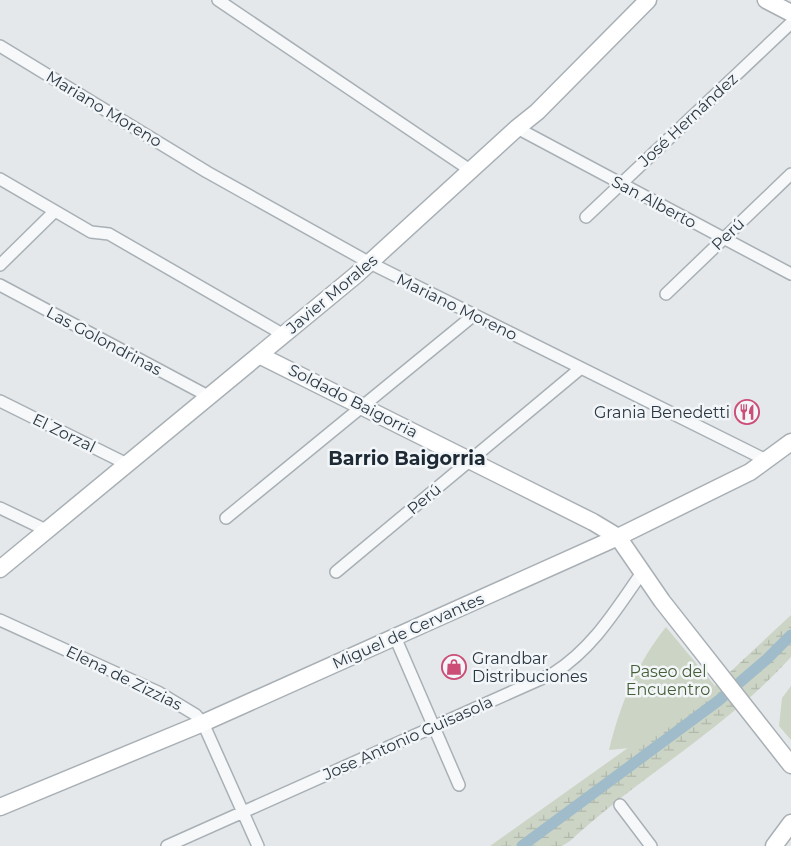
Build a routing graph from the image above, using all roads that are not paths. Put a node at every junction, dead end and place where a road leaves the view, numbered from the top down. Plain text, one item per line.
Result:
1 (218, 0) edge
2 (648, 0) edge
3 (766, 0) edge
4 (791, 13) edge
5 (791, 23) edge
6 (0, 46) edge
7 (517, 128) junction
8 (470, 170) junction
9 (791, 174) edge
10 (0, 178) edge
11 (620, 184) junction
12 (55, 210) junction
13 (586, 217) dead end
14 (723, 239) junction
15 (370, 263) junction
16 (0, 265) edge
17 (791, 274) edge
18 (0, 286) edge
19 (666, 294) dead end
20 (474, 315) junction
21 (284, 334) junction
22 (259, 355) junction
23 (581, 368) junction
24 (208, 396) junction
25 (0, 401) edge
26 (363, 406) junction
27 (791, 442) edge
28 (471, 460) junction
29 (768, 461) junction
30 (127, 464) junction
31 (0, 508) edge
32 (226, 518) dead end
33 (46, 530) junction
34 (618, 537) junction
35 (0, 569) edge
36 (336, 572) dead end
37 (641, 574) junction
38 (0, 620) edge
39 (395, 637) junction
40 (204, 722) junction
41 (432, 726) junction
42 (791, 765) edge
43 (458, 785) dead end
44 (7, 804) edge
45 (620, 805) dead end
46 (243, 812) junction
47 (0, 813) edge
48 (791, 823) edge
49 (778, 844) edge
50 (167, 846) edge
51 (258, 846) edge
52 (651, 846) edge

1 - 8 street
2 - 7 street, Javier Morales
3 - 4 street
5 - 11 street, José Hernández
6 - 15 street, Mariano Moreno
7 - 8 street, Javier Morales
7 - 11 street, San Alberto
8 - 15 street, Javier Morales
9 - 14 street, Perú
10 - 12 street
11 - 13 street, José Hernández
11 - 14 street, San Alberto
12 - 16 street
12 - 21 street
14 - 17 street, San Alberto
14 - 19 street, Perú
15 - 20 street, Mariano Moreno
15 - 21 street, Javier Morales
18 - 24 street, Las Golondrinas
20 - 23 street, Mariano Moreno
20 - 26 street
21 - 22 street, Javier Morales
22 - 24 street, Javier Morales
22 - 26 street, Soldado Baigorria
23 - 28 street, Perú
23 - 29 street, Mariano Moreno
24 - 30 street, Javier Morales
25 - 30 street, El Zorzal
26 - 28 street, Soldado Baigorria
26 - 32 street
27 - 29 street, Miguel de Cervantes
28 - 34 street, Soldado Baigorria
28 - 36 street, Perú
29 - 34 street, Miguel de Cervantes
30 - 33 street, Javier Morales
31 - 33 street
33 - 35 street, Javier Morales
34 - 37 street, Soldado Baigorria
34 - 39 street, Miguel de Cervantes
37 - 41 street, Jose Antonio Guisasola
37 - 42 street, Soldado Baigorria
38 - 40 street, Elena de Zizzias
39 - 40 street, Miguel de Cervantes
39 - 41 street
40 - 44 street, Miguel de Cervantes
40 - 46 street, Elena de Zizzias
41 - 43 street
41 - 46 street, Jose Antonio Guisasola
44 - 47 street, Miguel de Cervantes
45 - 52 street
46 - 50 street, Jose Antonio Guisasola
46 - 51 street, Elena de Zizzias
48 - 49 street

